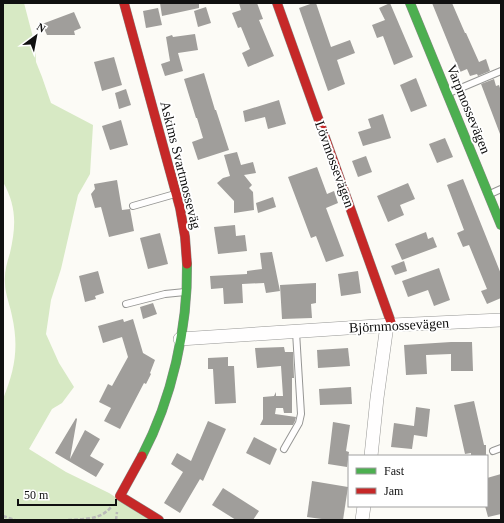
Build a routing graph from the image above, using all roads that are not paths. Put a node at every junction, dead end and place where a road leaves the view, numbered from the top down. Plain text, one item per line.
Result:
1 (124, 3) edge
2 (277, 3) edge
3 (410, 3) edge
4 (501, 71) edge
5 (447, 94) junction
6 (501, 189) edge
7 (176, 194) junction
8 (488, 194) junction
9 (133, 206) dead end
10 (501, 225) edge
11 (185, 292) junction
12 (126, 304) dead end
13 (501, 320) edge
14 (389, 325) junction
15 (296, 332) junction
16 (180, 339) junction
17 (501, 448) edge
18 (284, 449) dead end
19 (493, 451) dead end
20 (371, 455) edge
21 (364, 507) edge
22 (159, 520) edge
23 (362, 520) edge

1 - 7 street, Askims Svartmosseväg
2 - 14 street, Lövmossevägen
3 - 5 street, Varpmossevägen
4 - 5 lane
5 - 8 street, Varpmossevägen
6 - 8 lane
7 - 9 lane
7 - 11 street, Askims Svartmosseväg
8 - 10 street, Varpmossevägen
11 - 12 lane
11 - 16 street, Askims Svartmosseväg
13 - 14 street, Björnmossevägen
14 - 15 street, Björnmossevägen
14 - 20 street, Lövmossevägen
15 - 16 street, Björnmossevägen
15 - 18 lane
16 - 22 street, Askims Svartmosseväg
17 - 19 lane
21 - 23 street

